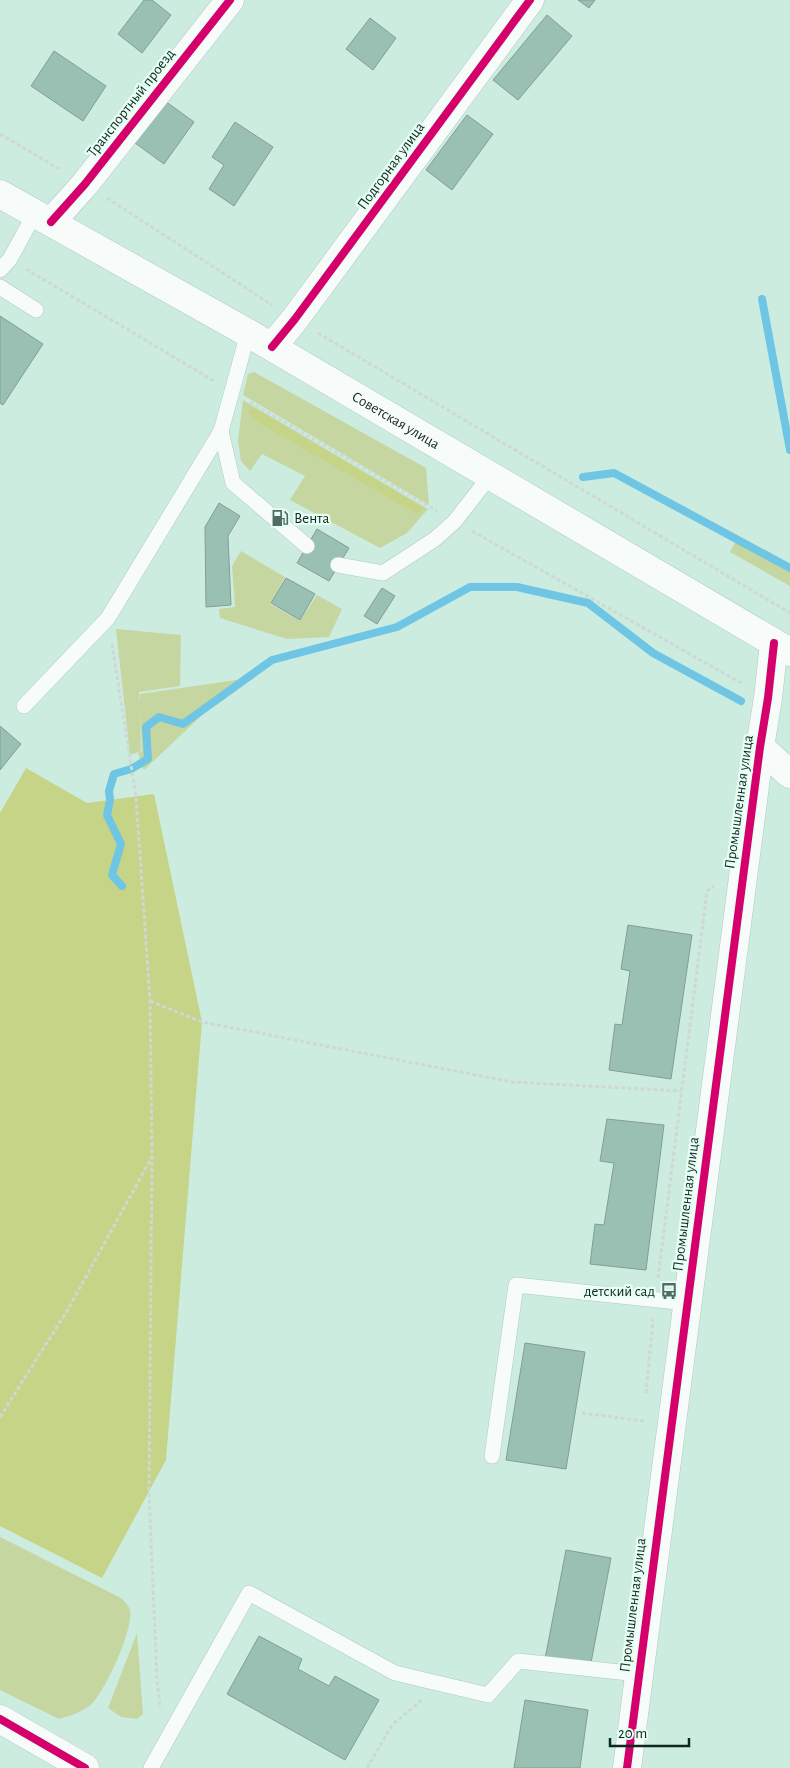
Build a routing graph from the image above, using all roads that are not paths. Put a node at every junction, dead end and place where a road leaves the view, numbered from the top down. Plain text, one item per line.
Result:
1 (230, 0) edge
2 (530, 0) edge
3 (0, 194) edge
4 (43, 218) junction
5 (5, 265) edge
6 (0, 287) edge
7 (36, 310) dead end
8 (248, 333) junction
9 (272, 347) junction
10 (222, 432) junction
11 (490, 476) junction
12 (307, 546) dead end
13 (338, 565) dead end
14 (782, 648) edge
15 (24, 706) dead end
16 (760, 746) junction
17 (790, 774) edge
18 (687, 1303) junction
19 (492, 1456) dead end
20 (638, 1674) junction
21 (0, 1719) edge
22 (85, 1768) edge
23 (151, 1768) edge
24 (627, 1768) edge

1 - 4 street, Транспортный проезд
2 - 9 street, Подгорная улица
3 - 4 street, Советская улица
4 - 5 lane
4 - 8 street, Советская улица
6 - 7 lane
8 - 9 street, Советская улица
8 - 10 lane
9 - 11 street, Советская улица
10 - 12 lane
10 - 15 lane
11 - 13 lane
11 - 14 street, Советская улица
14 - 16 street, Промышленная улица
16 - 17 street
16 - 18 street, Промышленная улица
18 - 19 lane
18 - 20 street, Промышленная улица
20 - 23 lane
20 - 24 street, Промышленная улица
21 - 22 street

